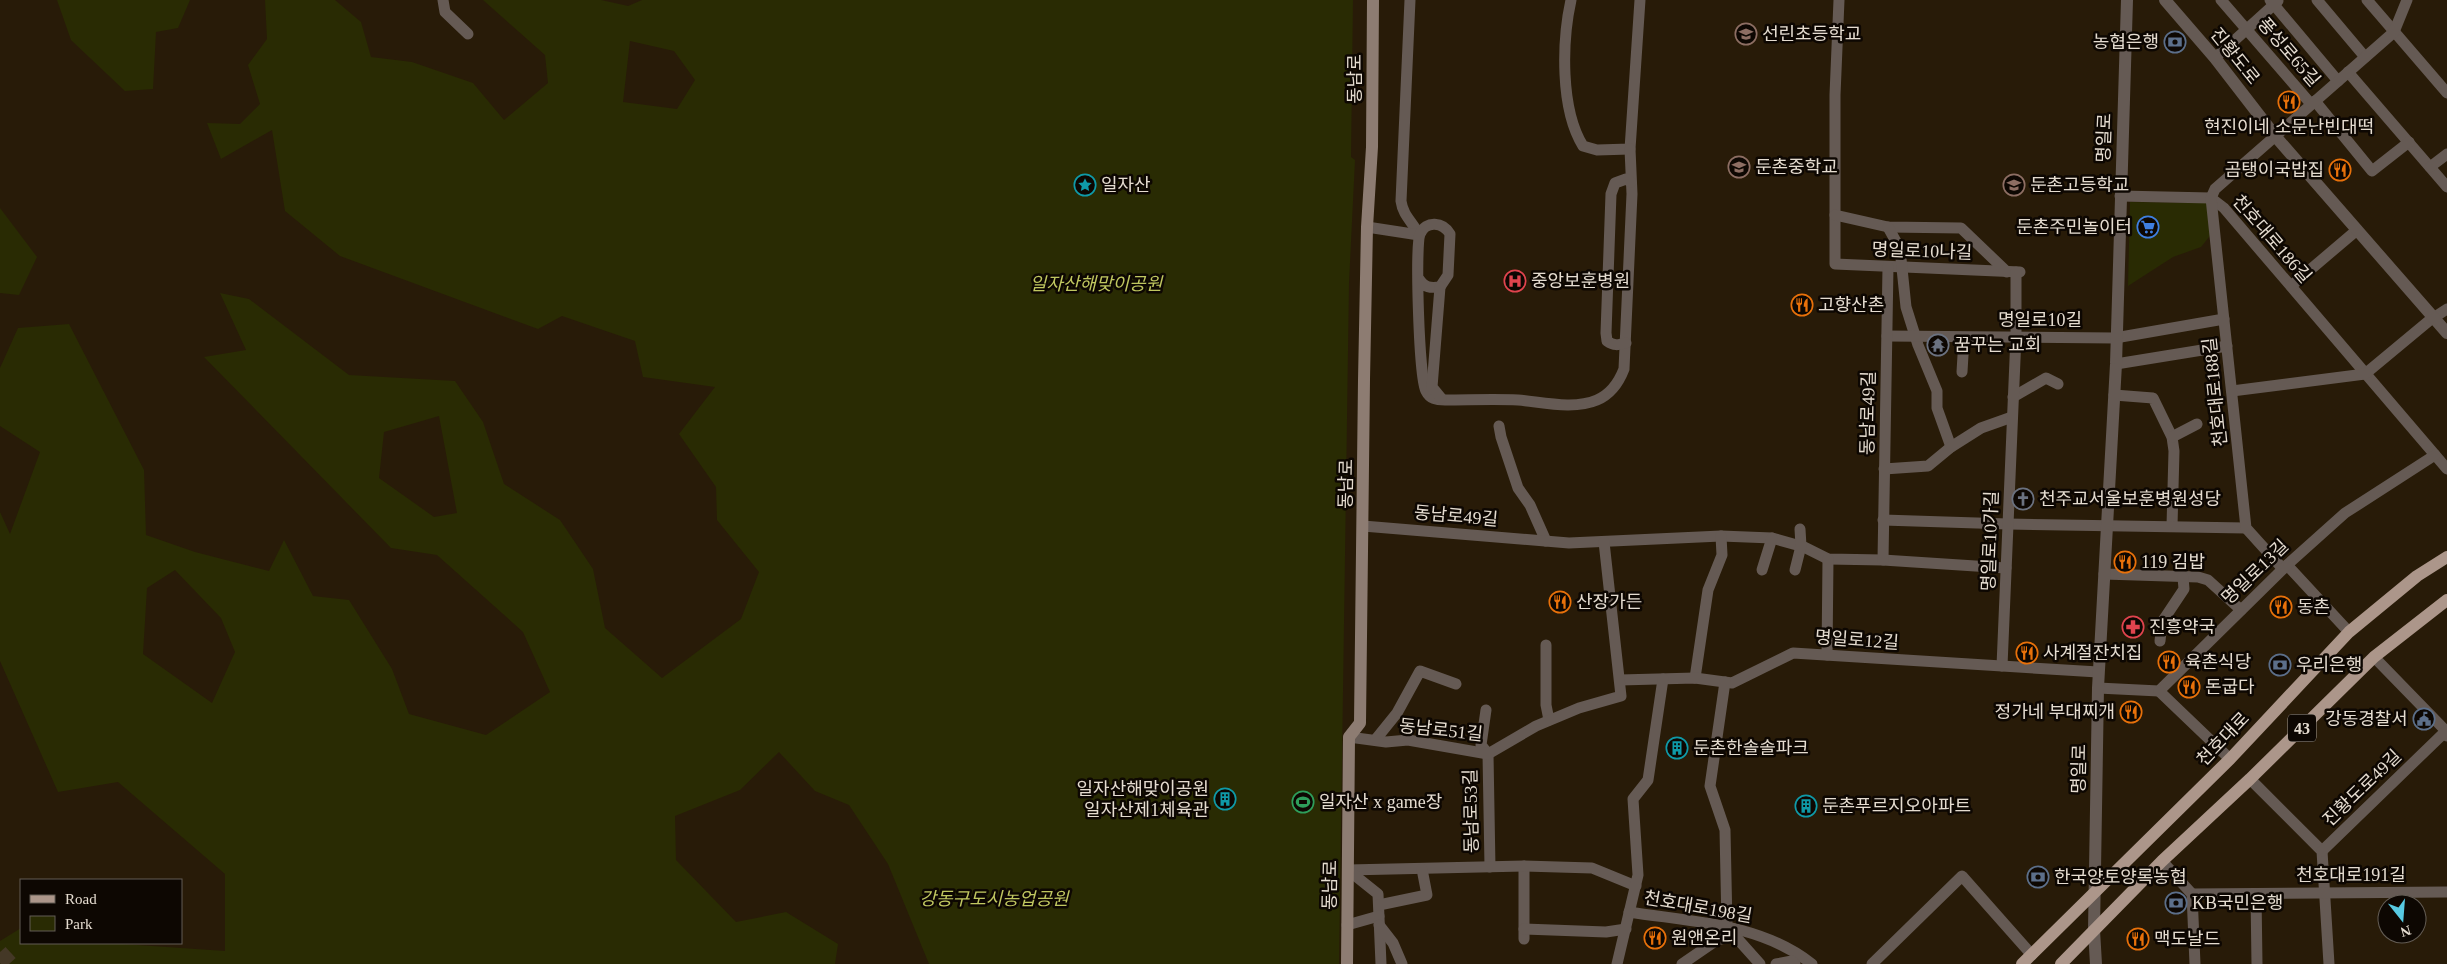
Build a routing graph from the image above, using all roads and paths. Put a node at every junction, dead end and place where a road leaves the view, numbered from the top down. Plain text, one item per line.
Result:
1 (443, 0) edge
2 (1373, 0) edge
3 (1410, 0) edge
4 (1571, 0) edge
5 (1640, 0) edge
6 (1839, 0) edge
7 (2127, 0) edge
8 (2221, 0) edge
9 (2317, 0) edge
10 (2368, 0) edge
11 (2407, 0) edge
12 (2168, 1) edge
13 (2274, 2) edge
14 (2246, 29) junction
15 (2394, 32) junction
16 (468, 34) dead end
17 (2365, 57) junction
18 (2215, 58) junction
19 (2348, 72) junction
20 (2338, 81) junction
21 (2447, 93) edge
22 (2313, 102) junction
23 (2276, 137) junction
24 (2408, 142) junction
25 (1630, 150) junction
26 (2447, 154) edge
27 (2430, 167) junction
28 (1631, 182) junction
29 (2447, 187) edge
30 (2120, 196) junction
31 (2211, 198) junction
32 (1835, 215) junction
33 (1367, 227) junction
34 (1888, 227) junction
35 (2357, 230) junction
36 (1419, 235) junction
37 (1888, 267) junction
38 (1902, 267) junction
39 (2014, 272) junction
40 (1419, 279) junction
41 (2291, 286) junction
42 (1440, 287) junction
43 (2447, 309) edge
44 (2433, 317) junction
45 (2224, 319) junction
46 (2447, 333) edge
47 (1887, 336) junction
48 (2016, 336) junction
49 (1916, 337) junction
50 (1964, 338) junction
51 (2115, 338) junction
52 (1626, 343) junction
53 (2228, 346) junction
54 (2116, 364) junction
55 (1962, 372) dead end
56 (2365, 374) junction
57 (2058, 384) dead end
58 (2232, 391) junction
59 (2114, 395) junction
60 (2013, 397) junction
61 (1445, 400) junction
62 (2012, 417) junction
63 (2197, 424) dead end
64 (1500, 426) dead end
65 (2172, 438) junction
66 (1951, 447) junction
67 (2435, 456) junction
68 (1884, 469) junction
69 (2447, 469) edge
70 (1884, 520) junction
71 (2008, 524) junction
72 (2107, 525) junction
73 (1363, 526) junction
74 (2172, 526) junction
75 (2246, 528) junction
76 (1800, 529) dead end
77 (1721, 536) junction
78 (1772, 538) junction
79 (1546, 541) junction
80 (1604, 542) junction
81 (1801, 546) junction
82 (2447, 557) edge
83 (1828, 558) junction
84 (1883, 560) junction
85 (2285, 567) junction
86 (2006, 568) junction
87 (1762, 570) dead end
88 (1795, 570) dead end
89 (2104, 574) junction
90 (2183, 578) junction
91 (2447, 600) edge
92 (2241, 610) junction
93 (2349, 632) junction
94 (2160, 641) dead end
95 (1546, 645) dead end
96 (1827, 655) junction
97 (2374, 657) junction
98 (2002, 666) junction
99 (2098, 672) junction
100 (1695, 678) junction
101 (1663, 679) junction
102 (1620, 680) junction
103 (1725, 682) junction
104 (1456, 684) dead end
105 (2098, 688) junction
106 (2160, 691) junction
107 (1486, 710) dead end
108 (1549, 720) junction
109 (2447, 732) edge
110 (1349, 737) junction
111 (1376, 739) junction
112 (1488, 754) junction
113 (2230, 759) junction
114 (2250, 779) junction
115 (2322, 851) junction
116 (2162, 861) junction
117 (1524, 866) junction
118 (1490, 867) junction
119 (1422, 869) junction
120 (1348, 870) junction
121 (1636, 886) junction
122 (2447, 892) edge
123 (2324, 893) junction
124 (2095, 894) junction
125 (2192, 894) junction
126 (2256, 894) junction
127 (1629, 912) junction
128 (1379, 916) junction
129 (1347, 925) junction
130 (1727, 926) junction
131 (1626, 929) junction
132 (2094, 930) junction
133 (2032, 955) junction
134 (1347, 964) edge
135 (1381, 964) edge
136 (1402, 964) edge
137 (1617, 964) edge
138 (1682, 964) edge
139 (1760, 964) edge
140 (1776, 964) edge
141 (1795, 964) edge
142 (1812, 964) edge
143 (1872, 964) edge
144 (2022, 964) edge
145 (2061, 964) edge
146 (2096, 964) edge
147 (2196, 964) edge
148 (2257, 964) edge
149 (2329, 964) edge

1 - 16 street
2 - 33 main road, 동남로
3 - 36 street
4 - 25 street
5 - 25 street
6 - 32 street
7 - 30 street, 명일로
8 - 14 street, 풍성로65길
9 - 17 street
10 - 15 street
11 - 15 street, 풍성로65길
12 - 18 street, 진황도로
13 - 14 street
13 - 20 street, 풍성로65길
14 - 18 street
14 - 22 street, 풍성로65길
15 - 17 street, 풍성로65길
15 - 21 street
17 - 19 street, 풍성로65길
18 - 23 street, 진황도로
19 - 20 street, 풍성로65길
19 - 24 street
20 - 22 street, 풍성로65길
22 - 23 street, 풍성로65길
22 - 24 street, 풍성로65길
23 - 31 street
23 - 35 street, 진황도로
24 - 27 street
25 - 28 street
26 - 27 street
27 - 29 street
28 - 52 street
28 - 52 street
30 - 31 street, 천호대로186길
30 - 51 street, 명일로
31 - 41 street, 천호대로186길
31 - 45 street, 천호대로188길
32 - 34 street, 명일로10나길
32 - 37 street, 명일로10나길
33 - 36 street
33 - 73 main road, 동남로
34 - 38 street
34 - 39 street, 명일로10나길
35 - 41 street
35 - 44 street, 진황도로
36 - 40 street
36 - 42 street
37 - 38 street, 명일로10나길
37 - 47 street, 동남로49길
38 - 39 street, 명일로10나길
38 - 49 street
39 - 48 street
40 - 42 street
40 - 61 street
41 - 56 street, 천호대로186길
42 - 61 street
43 - 44 street
44 - 46 street, 진황도로
44 - 56 street
45 - 51 street
45 - 53 street, 천호대로188길
47 - 49 street, 명일로10길
47 - 68 street, 동남로49길
48 - 50 street, 명일로10길
48 - 51 street, 명일로10길
48 - 60 street, 명일로10가길
49 - 50 street, 명일로10길
49 - 66 street
50 - 55 street
51 - 54 street, 명일로
52 - 61 street
53 - 54 street
53 - 58 street, 천호대로188길
54 - 59 street, 명일로
56 - 58 street
56 - 67 street, 천호대로186길
57 - 60 street
58 - 75 street, 천호대로188길
59 - 65 street
59 - 72 street, 명일로
60 - 62 street, 명일로10가길
62 - 66 street
62 - 71 street, 명일로10가길
63 - 65 street, 천호대로188길
64 - 79 street
65 - 74 street
66 - 68 street
67 - 69 street, 천호대로186길
67 - 85 street, 명일로13길
68 - 70 street, 동남로49길
70 - 71 street
70 - 84 street, 동남로49길
71 - 72 street
71 - 86 street, 명일로10가길
72 - 74 street
72 - 89 street, 명일로
73 - 79 street, 동남로49길
73 - 110 main road, 동남로
74 - 75 street
75 - 85 street
76 - 81 street
77 - 78 street, 동남로49길
77 - 80 street, 동남로49길
77 - 100 street
78 - 81 street, 동남로49길
78 - 87 street
79 - 80 street, 동남로49길
80 - 102 street
81 - 83 street, 동남로49길
81 - 88 street
82 - 93 main road, 천호대로 / 43
83 - 84 street, 동남로49길
83 - 96 street
84 - 86 street, 동남로49길
85 - 92 street, 명일로13길
85 - 93 street
86 - 98 street, 명일로10가길
89 - 90 street
89 - 99 street, 명일로
90 - 92 street
90 - 94 street
91 - 97 main road, 43
92 - 106 street, 명일로13길
93 - 113 main road, 천호대로 / 43
95 - 108 street
96 - 98 street, 명일로12길
96 - 103 street, 명일로12길
97 - 109 street
97 - 114 main road, 43
98 - 99 street, 명일로12길
99 - 105 street, 명일로
100 - 101 street, 명일로12길
100 - 103 street, 명일로12길
101 - 102 street, 명일로12길
101 - 121 street
102 - 108 street, 동남로51길
103 - 130 street
104 - 111 street
105 - 106 street
105 - 124 street, 명일로
106 - 113 street
107 - 112 street, 동남로53길
108 - 112 street, 동남로51길
109 - 115 street, 진황도로49길
110 - 111 street, 동남로51길
110 - 120 main road, 동남로
111 - 112 street, 동남로51길
112 - 118 street, 동남로53길
113 - 124 main road, 천호대로 / 43
114 - 115 street
114 - 116 main road, 43
115 - 123 street
116 - 125 street
116 - 132 main road, 43
117 - 118 street, 동남로53길
117 - 121 street, 동남로53길
117 - 131 street
118 - 119 street, 동남로53길
119 - 120 street, 동남로53길
119 - 128 street
120 - 128 street
120 - 129 main road, 동남로
121 - 127 street
122 - 123 street, 천호대로191길
123 - 126 street, 천호대로191길
123 - 149 street
124 - 132 street, 명일로
124 - 133 main road, 천호대로 / 43
125 - 126 street, 천호대로191길
125 - 147 street
126 - 148 street
127 - 130 street, 천호대로198길
127 - 131 street
128 - 129 street
128 - 135 street
128 - 136 street
129 - 134 main road, 동남로
130 - 142 street, 천호대로198길
131 - 137 street
132 - 145 main road, 43
132 - 146 street, 명일로
133 - 143 street
133 - 144 main road, 천호대로 / 43
138 - 139 street
140 - 141 street

